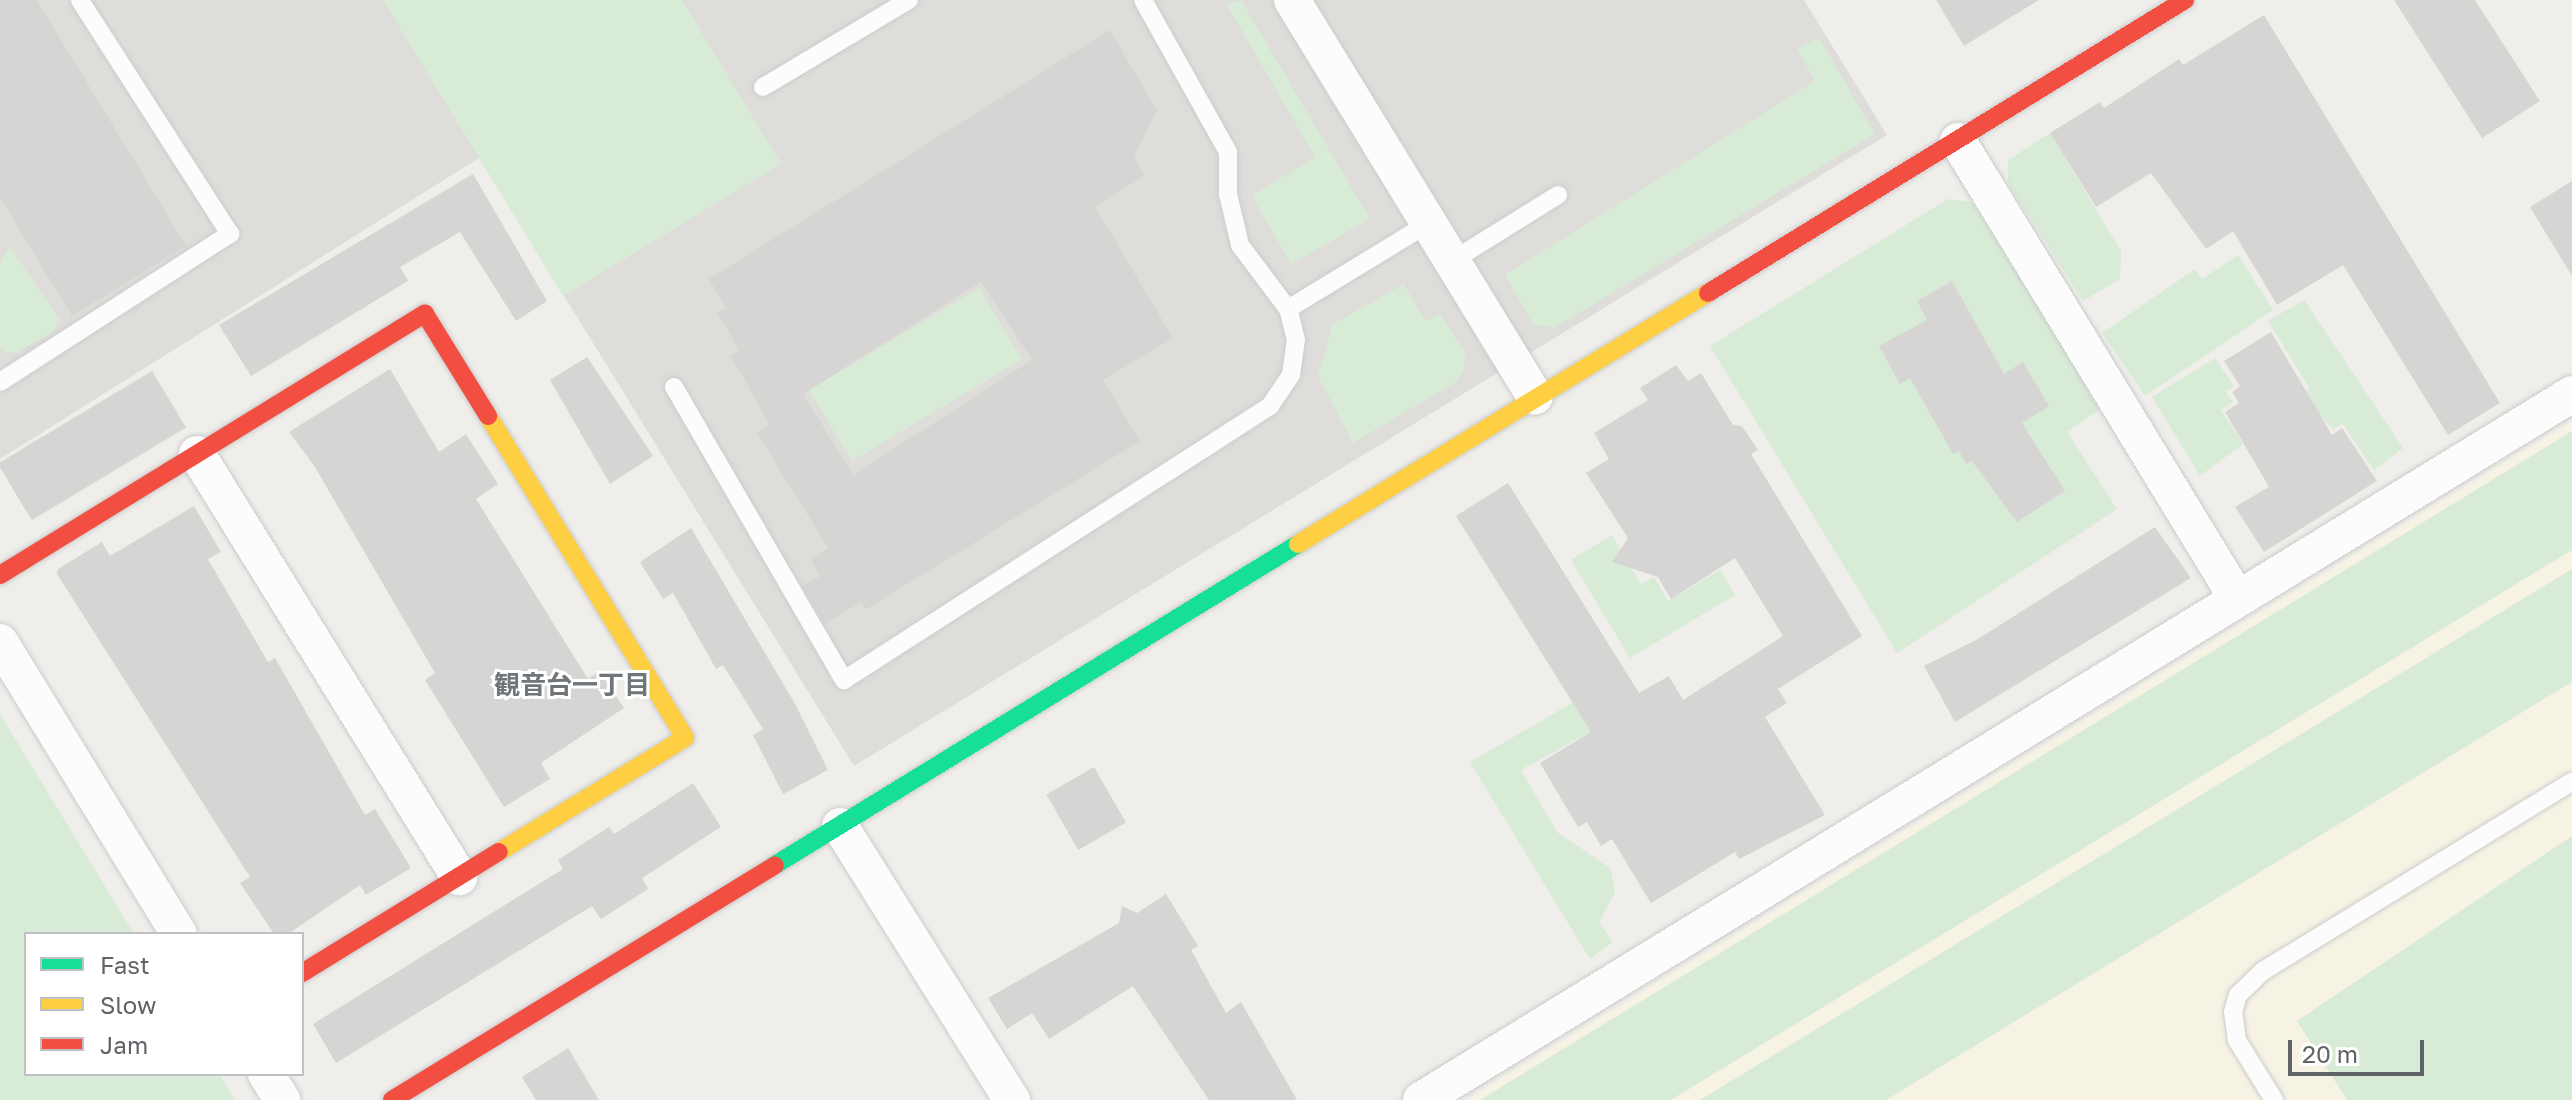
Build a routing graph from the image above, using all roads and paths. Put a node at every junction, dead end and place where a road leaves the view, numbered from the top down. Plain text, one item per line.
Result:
1 (80, 0) edge
2 (909, 0) edge
3 (1143, 0) edge
4 (1292, 0) edge
5 (2185, 0) edge
6 (2149, 10) edge
7 (763, 87) dead end
8 (1958, 141) junction
9 (1558, 195) dead end
10 (1429, 223) junction
11 (1452, 261) junction
12 (1288, 309) junction
13 (0, 382) edge
14 (674, 387) dead end
15 (2572, 394) edge
16 (1535, 397) junction
17 (197, 454) junction
18 (0, 575) edge
19 (2237, 598) junction
20 (0, 642) edge
21 (2572, 782) edge
22 (840, 826) junction
23 (459, 877) junction
24 (178, 932) edge
25 (304, 972) edge
26 (267, 1076) edge
27 (282, 1100) edge
28 (392, 1100) edge
29 (1012, 1100) edge
30 (1421, 1100) edge
31 (2274, 1100) edge

1 - 13 lane
2 - 7 lane
3 - 12 lane
4 - 10 street
5 - 6 street
6 - 8 street
8 - 16 street
8 - 19 street
9 - 11 lane
10 - 11 street
10 - 12 lane
11 - 16 street
12 - 14 lane
15 - 19 street
16 - 22 street
17 - 18 street
17 - 23 street
17 - 23 street
19 - 30 street
20 - 24 street
21 - 31 lane
22 - 28 street
22 - 29 street
23 - 25 street
26 - 27 street

